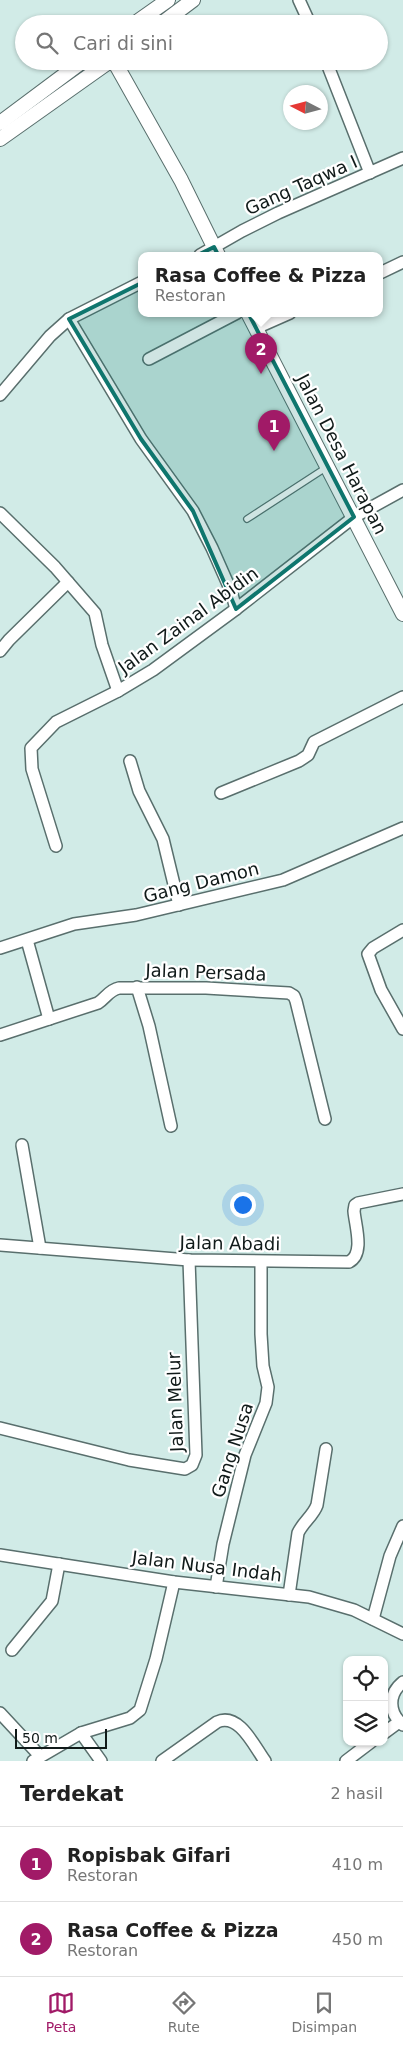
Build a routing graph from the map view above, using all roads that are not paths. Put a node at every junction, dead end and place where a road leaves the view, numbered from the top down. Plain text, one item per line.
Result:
1 (168, 0) edge
2 (193, 0) edge
3 (299, 0) edge
4 (147, 15) edge
5 (172, 15) edge
6 (306, 15) edge
7 (71, 70) edge
8 (97, 70) edge
9 (119, 70) edge
10 (330, 70) edge
11 (0, 123) edge
12 (0, 139) edge
13 (403, 158) edge
14 (370, 173) junction
15 (216, 251) edge
16 (403, 262) edge
17 (383, 272) edge
18 (138, 284) edge
19 (229, 317) edge
20 (250, 317) edge
21 (281, 317) edge
22 (69, 319) junction
23 (256, 328) junction
24 (149, 359) dead end
25 (0, 394) edge
26 (328, 467) junction
27 (403, 490) edge
28 (0, 514) edge
29 (354, 517) junction
30 (247, 519) dead end
31 (68, 582) junction
32 (236, 609) junction
33 (403, 614) edge
34 (0, 651) edge
35 (118, 691) junction
36 (403, 696) edge
37 (130, 761) dead end
38 (221, 794) dead end
39 (403, 828) edge
40 (56, 846) dead end
41 (178, 905) junction
42 (403, 930) edge
43 (27, 940) junction
44 (0, 948) edge
45 (137, 987) junction
46 (49, 1019) junction
47 (403, 1029) edge
48 (0, 1036) edge
49 (325, 1119) dead end
50 (171, 1126) dead end
51 (22, 1145) dead end
52 (403, 1194) edge
53 (0, 1245) edge
54 (40, 1248) junction
55 (189, 1260) junction
56 (262, 1262) junction
57 (0, 1428) edge
58 (326, 1449) dead end
59 (403, 1526) edge
60 (0, 1555) edge
61 (59, 1564) junction
62 (174, 1582) junction
63 (216, 1587) junction
64 (289, 1594) junction
65 (373, 1619) junction
66 (403, 1634) edge
67 (12, 1650) dead end
68 (403, 1682) edge
69 (0, 1713) edge
70 (401, 1724) edge
71 (388, 1731) edge
72 (81, 1733) junction
73 (366, 1746) edge
74 (37, 1758) edge
75 (101, 1761) edge
76 (162, 1761) edge
77 (265, 1761) edge
78 (346, 1761) edge

1 - 4 street
2 - 5 street
3 - 6 street
7 - 11 street
8 - 12 street
9 - 15 street
10 - 14 street
13 - 14 street, Gang Taqwa I
14 - 15 street, Gang Taqwa I
16 - 17 street
18 - 22 street
19 - 24 street
20 - 23 street, Jalan Desa Harapan
21 - 23 street
22 - 25 street
22 - 32 street
23 - 26 street, Jalan Desa Harapan
26 - 29 street, Jalan Desa Harapan
26 - 30 lane
27 - 29 street, Jalan Zainal Abidin
28 - 31 street
29 - 32 street, Jalan Zainal Abidin
29 - 33 street, Jalan Desa Harapan
31 - 34 street
31 - 35 street
32 - 35 street, Jalan Zainal Abidin
35 - 40 street, Jalan Zainal Abidin
36 - 38 street
37 - 41 street
39 - 41 street, Gang Damon
41 - 43 street, Gang Damon
42 - 47 street
43 - 44 street, Gang Damon
43 - 46 street
45 - 46 street, Jalan Persada
45 - 49 street, Jalan Persada
45 - 50 street
46 - 48 street, Jalan Persada
51 - 54 street
52 - 56 street, Jalan Abadi
53 - 54 street, Jalan Abadi
54 - 55 street, Jalan Abadi
55 - 56 street, Jalan Abadi
55 - 57 street, Jalan Melur
56 - 63 street, Gang Nusa
58 - 64 street
59 - 65 street
60 - 61 street, Jalan Nusa Indah
61 - 62 street, Jalan Nusa Indah
61 - 67 street
62 - 63 street, Jalan Nusa Indah
62 - 72 street
63 - 64 street, Jalan Nusa Indah
64 - 65 street, Jalan Nusa Indah
65 - 66 street, Jalan Nusa Indah
68 - 70 street
69 - 74 street
70 - 71 street
72 - 74 street
72 - 75 street
73 - 78 street
76 - 77 street

